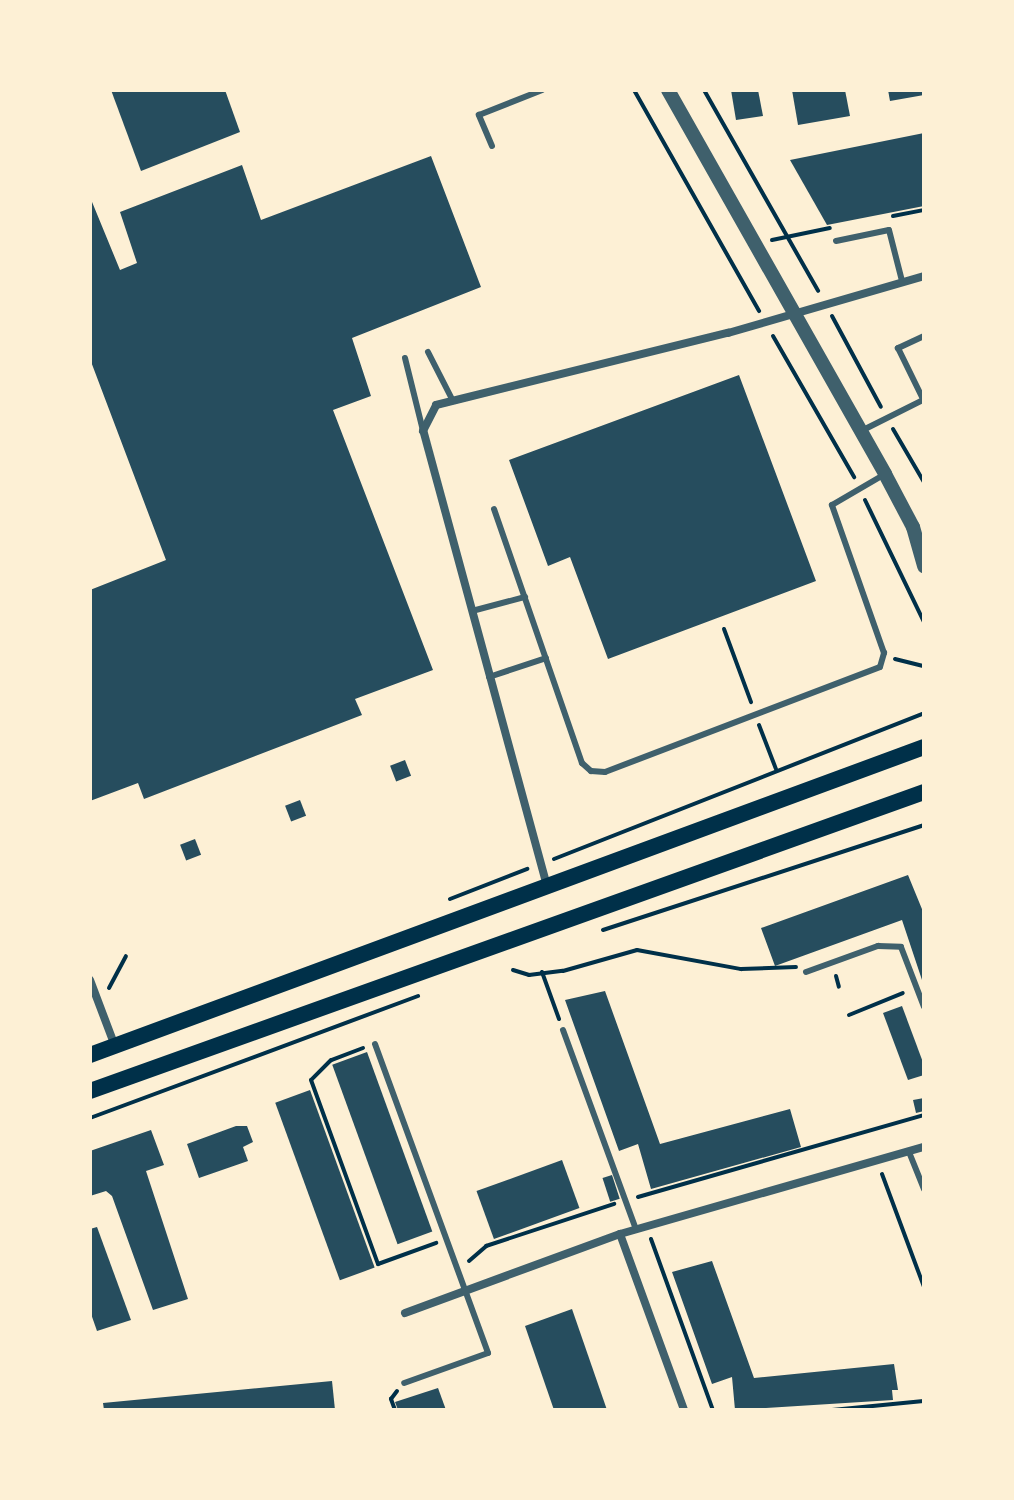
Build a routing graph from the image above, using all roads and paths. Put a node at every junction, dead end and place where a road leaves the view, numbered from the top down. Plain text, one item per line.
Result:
1 (542, 90) edge
2 (634, 90) edge
3 (668, 90) edge
4 (704, 90) edge
5 (492, 146) dead end
6 (836, 241) dead end
7 (924, 276) edge
8 (902, 281) junction
9 (824, 302) junction
10 (795, 311) junction
11 (764, 321) junction
12 (924, 336) edge
13 (428, 352) dead end
14 (405, 358) dead end
15 (924, 400) edge
16 (453, 401) junction
17 (887, 417) junction
18 (423, 431) junction
19 (861, 431) junction
20 (885, 474) junction
21 (924, 482) edge
22 (860, 487) junction
23 (494, 509) dead end
24 (913, 527) junction
25 (924, 538) edge
26 (924, 566) edge
27 (525, 597) junction
28 (472, 611) junction
29 (924, 622) edge
30 (546, 658) junction
31 (884, 658) junction
32 (924, 666) edge
33 (489, 677) junction
34 (924, 713) edge
35 (924, 747) edge
36 (924, 792) edge
37 (924, 825) edge
38 (539, 864) junction
39 (547, 886) junction
40 (436, 905) dead end
41 (600, 931) dead end
42 (126, 956) dead end
43 (513, 970) dead end
44 (542, 972) junction
45 (806, 972) joint
46 (90, 980) edge
47 (917, 988) junction
48 (425, 994) dead end
49 (97, 1000) junction
50 (924, 1007) edge
51 (849, 1015) dead end
52 (563, 1030) joint
53 (375, 1044) joint
54 (115, 1046) junction
55 (90, 1055) edge
56 (90, 1091) edge
57 (924, 1115) edge
58 (90, 1118) edge
59 (924, 1147) edge
60 (909, 1152) junction
61 (877, 1161) junction
62 (924, 1189) edge
63 (626, 1201) junction
64 (641, 1228) junction
65 (620, 1234) junction
66 (446, 1239) junction
67 (455, 1266) junction
68 (924, 1287) edge
69 (464, 1291) junction
70 (405, 1313) dead end
71 (404, 1383) dead end
72 (924, 1401) edge
73 (684, 1410) edge
74 (713, 1410) edge
75 (832, 1410) edge

1 - 5 lane
2 - 11 path
3 - 10 street
4 - 9 path
6 - 8 lane
7 - 8 street
8 - 9 street
9 - 10 street
9 - 17 path
10 - 11 street
10 - 19 street
11 - 16 street
11 - 22 path
12 - 15 lane
13 - 16 lane
14 - 18 lane
15 - 17 lane
16 - 18 street
17 - 19 lane
17 - 21 path
18 - 28 street
19 - 20 street
20 - 22 lane
20 - 24 street
22 - 29 path
22 - 31 lane
23 - 27 lane
24 - 25 street
24 - 26 street
27 - 28 lane
27 - 30 lane
28 - 33 street
30 - 31 lane
30 - 33 lane
31 - 32 path
33 - 38 street
34 - 38 path
35 - 39 main road
36 - 56 main road
37 - 41 path
38 - 39 street
38 - 40 path
39 - 54 main road
42 - 49 path
43 - 44 path
44 - 45 path
44 - 52 path
45 - 47 lane
46 - 49 street
47 - 50 lane
47 - 51 path
48 - 58 path
49 - 54 street
52 - 63 lane
53 - 66 lane
53 - 66 path
54 - 55 main road
57 - 63 path
59 - 60 street
60 - 61 street
60 - 62 lane
61 - 64 street
61 - 68 path
63 - 64 lane
63 - 67 path
64 - 65 street
64 - 74 path
65 - 69 street
65 - 73 street
66 - 67 lane
67 - 69 lane
69 - 70 street
69 - 71 lane
72 - 75 path

